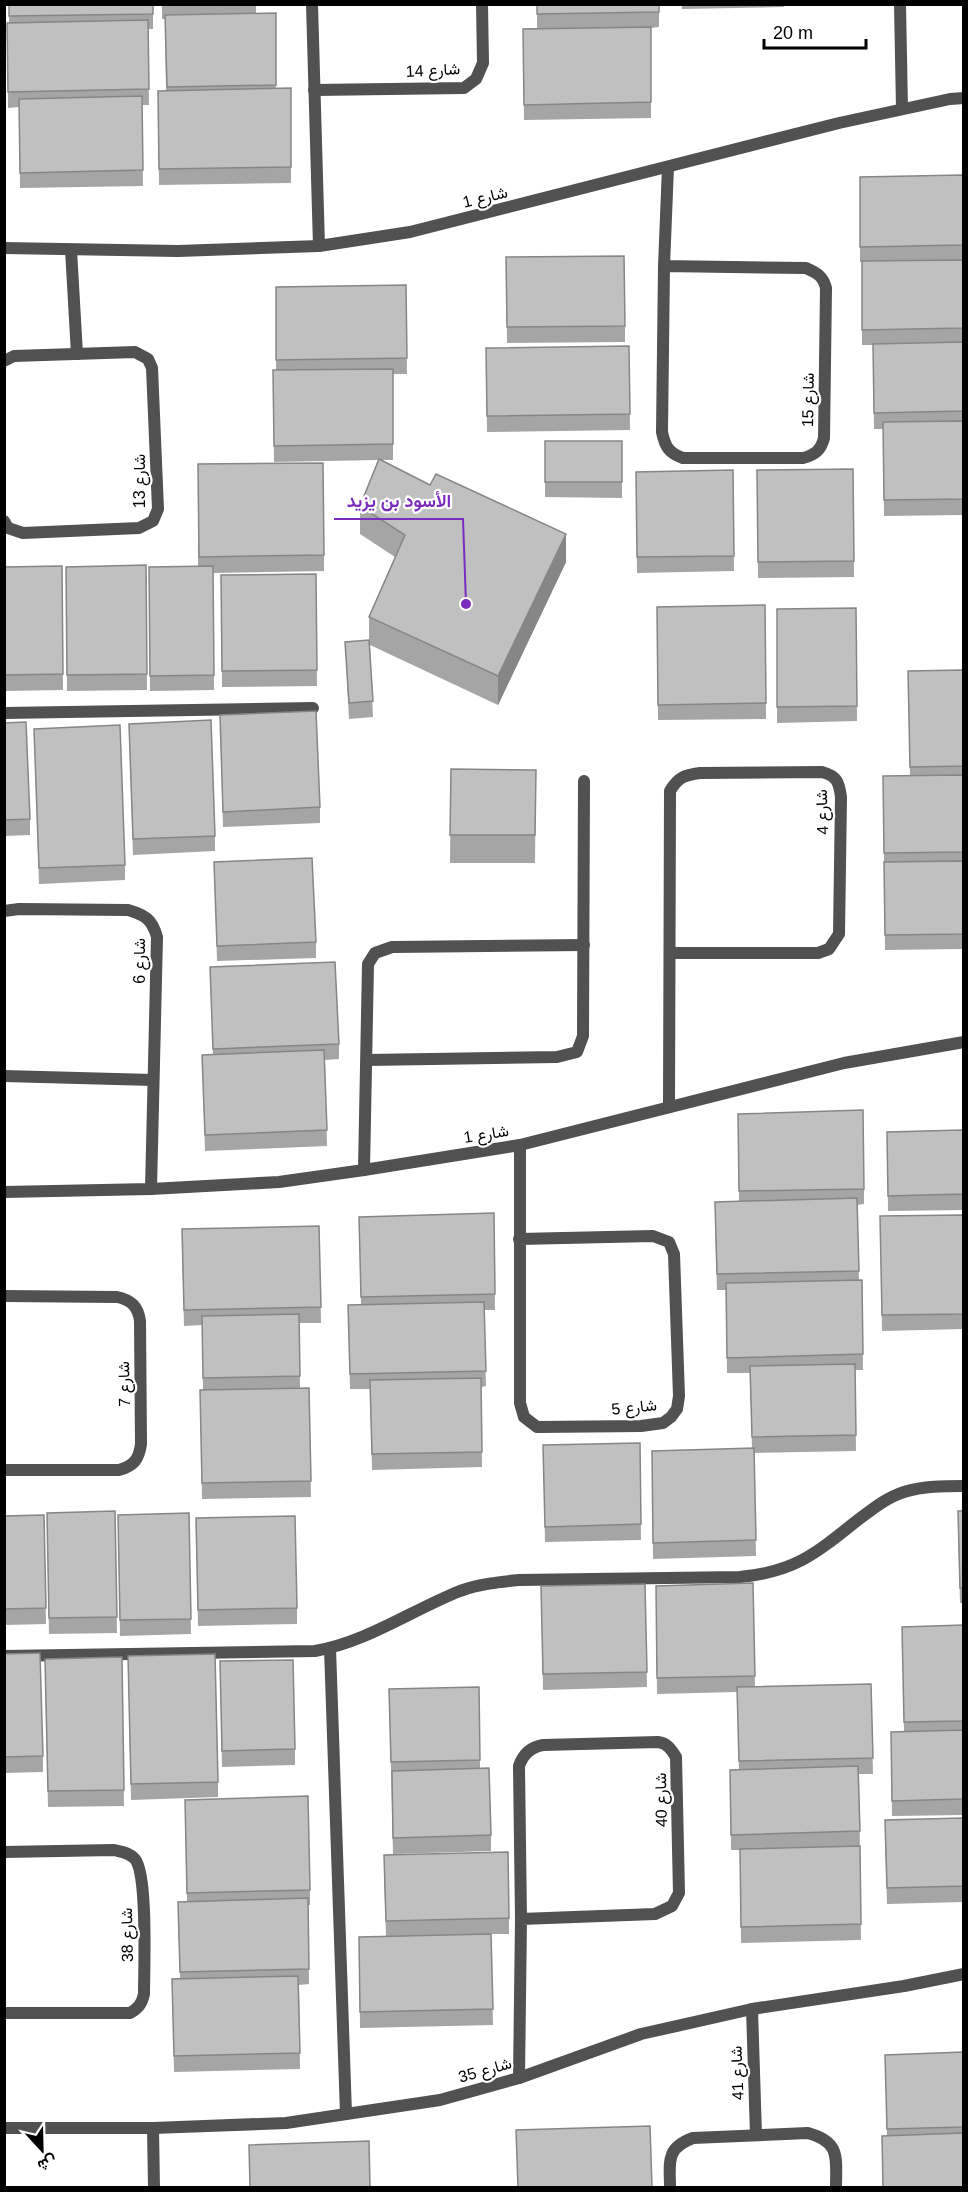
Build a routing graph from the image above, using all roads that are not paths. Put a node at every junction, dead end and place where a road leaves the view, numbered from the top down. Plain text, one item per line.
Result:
1 (312, 4) edge
2 (482, 4) edge
3 (900, 4) edge
4 (314, 90) junction
5 (963, 98) edge
6 (902, 109) junction
7 (669, 167) junction
8 (319, 246) junction
9 (4, 248) edge
10 (71, 250) junction
11 (664, 266) junction
12 (77, 354) junction
13 (4, 361) edge
14 (4, 521) edge
15 (313, 708) dead end
16 (4, 713) edge
17 (584, 781) dead end
18 (4, 911) edge
19 (584, 945) junction
20 (670, 953) junction
21 (963, 1042) edge
22 (367, 1060) junction
23 (4, 1076) edge
24 (153, 1080) junction
25 (669, 1107) junction
26 (520, 1145) junction
27 (364, 1170) junction
28 (151, 1189) junction
29 (4, 1192) edge
30 (519, 1239) junction
31 (4, 1296) edge
32 (4, 1470) edge
33 (963, 1485) edge
34 (330, 1648) junction
35 (4, 1656) edge
36 (4, 1852) edge
37 (521, 1919) junction
38 (963, 1974) edge
39 (752, 2009) junction
40 (4, 2013) edge
41 (519, 2078) junction
42 (346, 2114) junction
43 (4, 2128) edge
44 (153, 2128) junction
45 (756, 2135) junction
46 (154, 2187) edge
47 (670, 2187) edge
48 (836, 2187) edge

1 - 4 street
2 - 4 street, شارع 14
3 - 6 street
4 - 8 street
5 - 6 street, شارع 1
6 - 7 street, شارع 1
7 - 8 street, شارع 1
7 - 11 street, شارع 15
8 - 10 street, شارع 1
9 - 10 street, شارع 1
10 - 12 street
11 - 11 street, شارع 15
12 - 13 street, شارع 13
12 - 14 street, شارع 13
15 - 16 street
17 - 19 street
18 - 24 street, شارع 6
19 - 22 street
19 - 22 street
20 - 20 street, شارع 4
20 - 25 street, شارع 4
21 - 25 street, شارع 1
22 - 27 street
23 - 24 street
24 - 28 street, شارع 6
25 - 26 street, شارع 1
26 - 27 street, شارع 1
26 - 30 street, شارع 5
27 - 28 street, شارع 1
28 - 29 street, شارع 1
30 - 30 street, شارع 5
31 - 32 street, شارع 7
33 - 34 street
34 - 35 street
34 - 42 street
36 - 40 street, شارع 38
37 - 37 street, شارع 40
37 - 41 street, شارع 40
38 - 39 street, شارع 35
39 - 41 street, شارع 35
39 - 45 street, شارع 41
41 - 42 street, شارع 35
42 - 44 street, شارع 35
43 - 44 street, شارع 35
44 - 46 street
45 - 47 street
45 - 48 street

